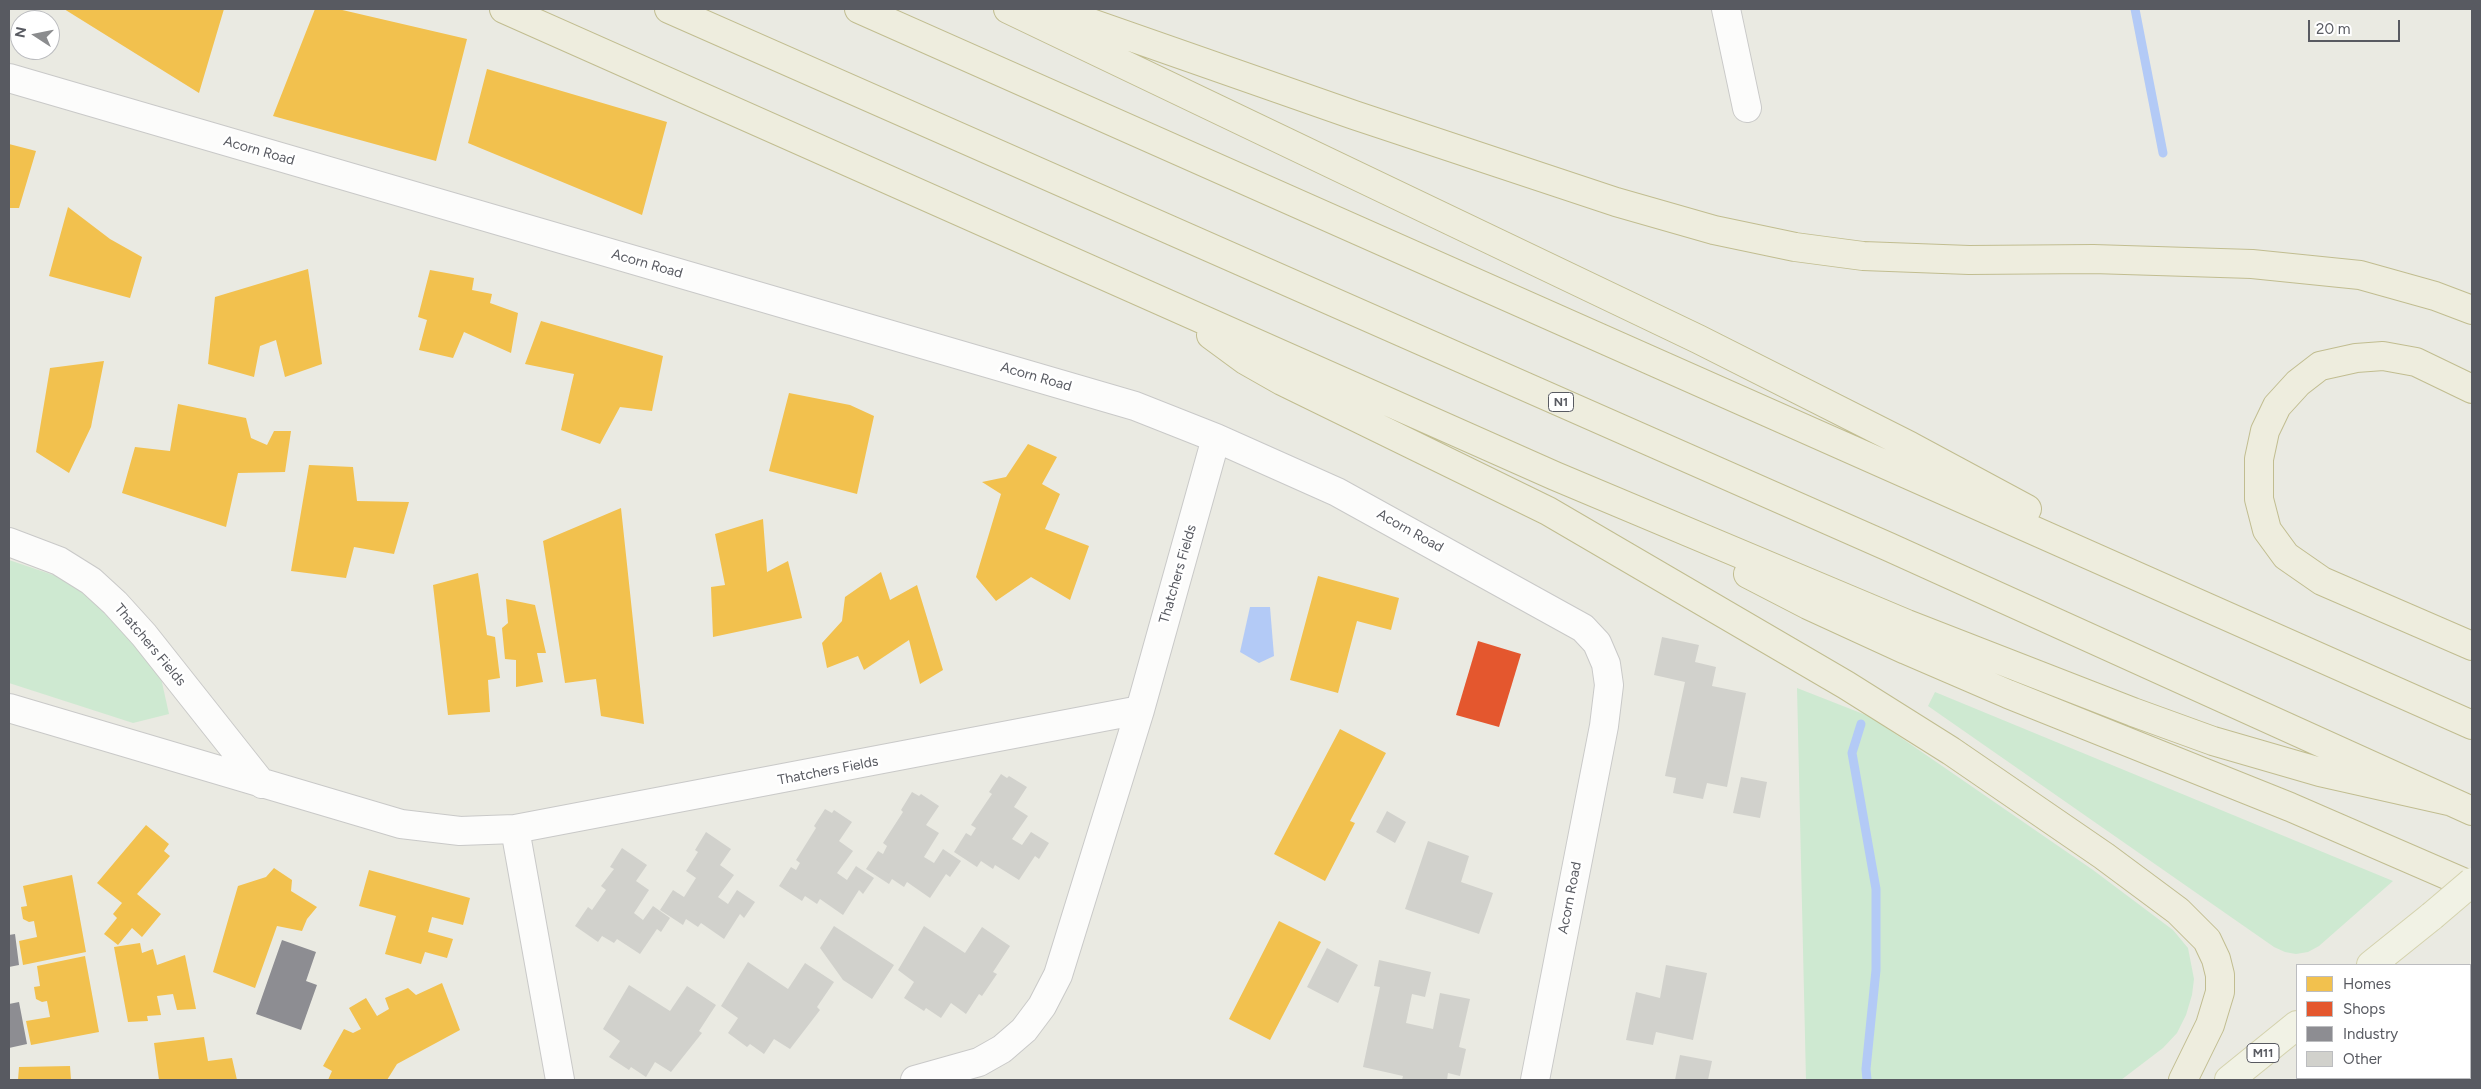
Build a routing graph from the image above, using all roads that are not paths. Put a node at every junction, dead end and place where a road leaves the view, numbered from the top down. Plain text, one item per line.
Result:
1 (504, 9) edge
2 (669, 9) edge
3 (859, 9) edge
4 (1008, 9) edge
5 (1051, 9) edge
6 (1726, 9) edge
7 (9, 78) edge
8 (1747, 108) dead end
9 (1170, 304) junction
10 (2472, 310) edge
11 (2472, 389) edge
12 (1216, 438) junction
13 (1625, 505) junction
14 (9, 542) edge
15 (2207, 607) junction
16 (2472, 646) edge
17 (9, 708) edge
18 (1140, 710) junction
19 (2472, 725) edge
20 (262, 784) junction
21 (2461, 806) edge
22 (515, 829) junction
23 (2472, 882) edge
24 (2472, 886) edge
25 (2372, 964) edge
26 (2296, 1027) edge
27 (560, 1080) edge
28 (915, 1080) edge
29 (1534, 1080) edge
30 (2183, 1080) edge
31 (2229, 1080) edge

1 - 9 highway
2 - 21 highway, N1
3 - 15 highway
4 - 15 highway
5 - 10 highway
6 - 8 street
7 - 12 street, Acorn Road
9 - 13 highway
9 - 30 highway
11 - 16 highway
12 - 18 street, Thatchers Fields
12 - 29 street, Acorn Road
13 - 21 highway
13 - 24 highway
14 - 20 street, Thatchers Fields
15 - 19 highway
17 - 20 street, Thatchers Fields
18 - 22 street, Thatchers Fields
18 - 28 street, Thatchers Fields
20 - 22 street, Thatchers Fields
22 - 27 street
23 - 25 main road, bridge
26 - 31 main road, M11

